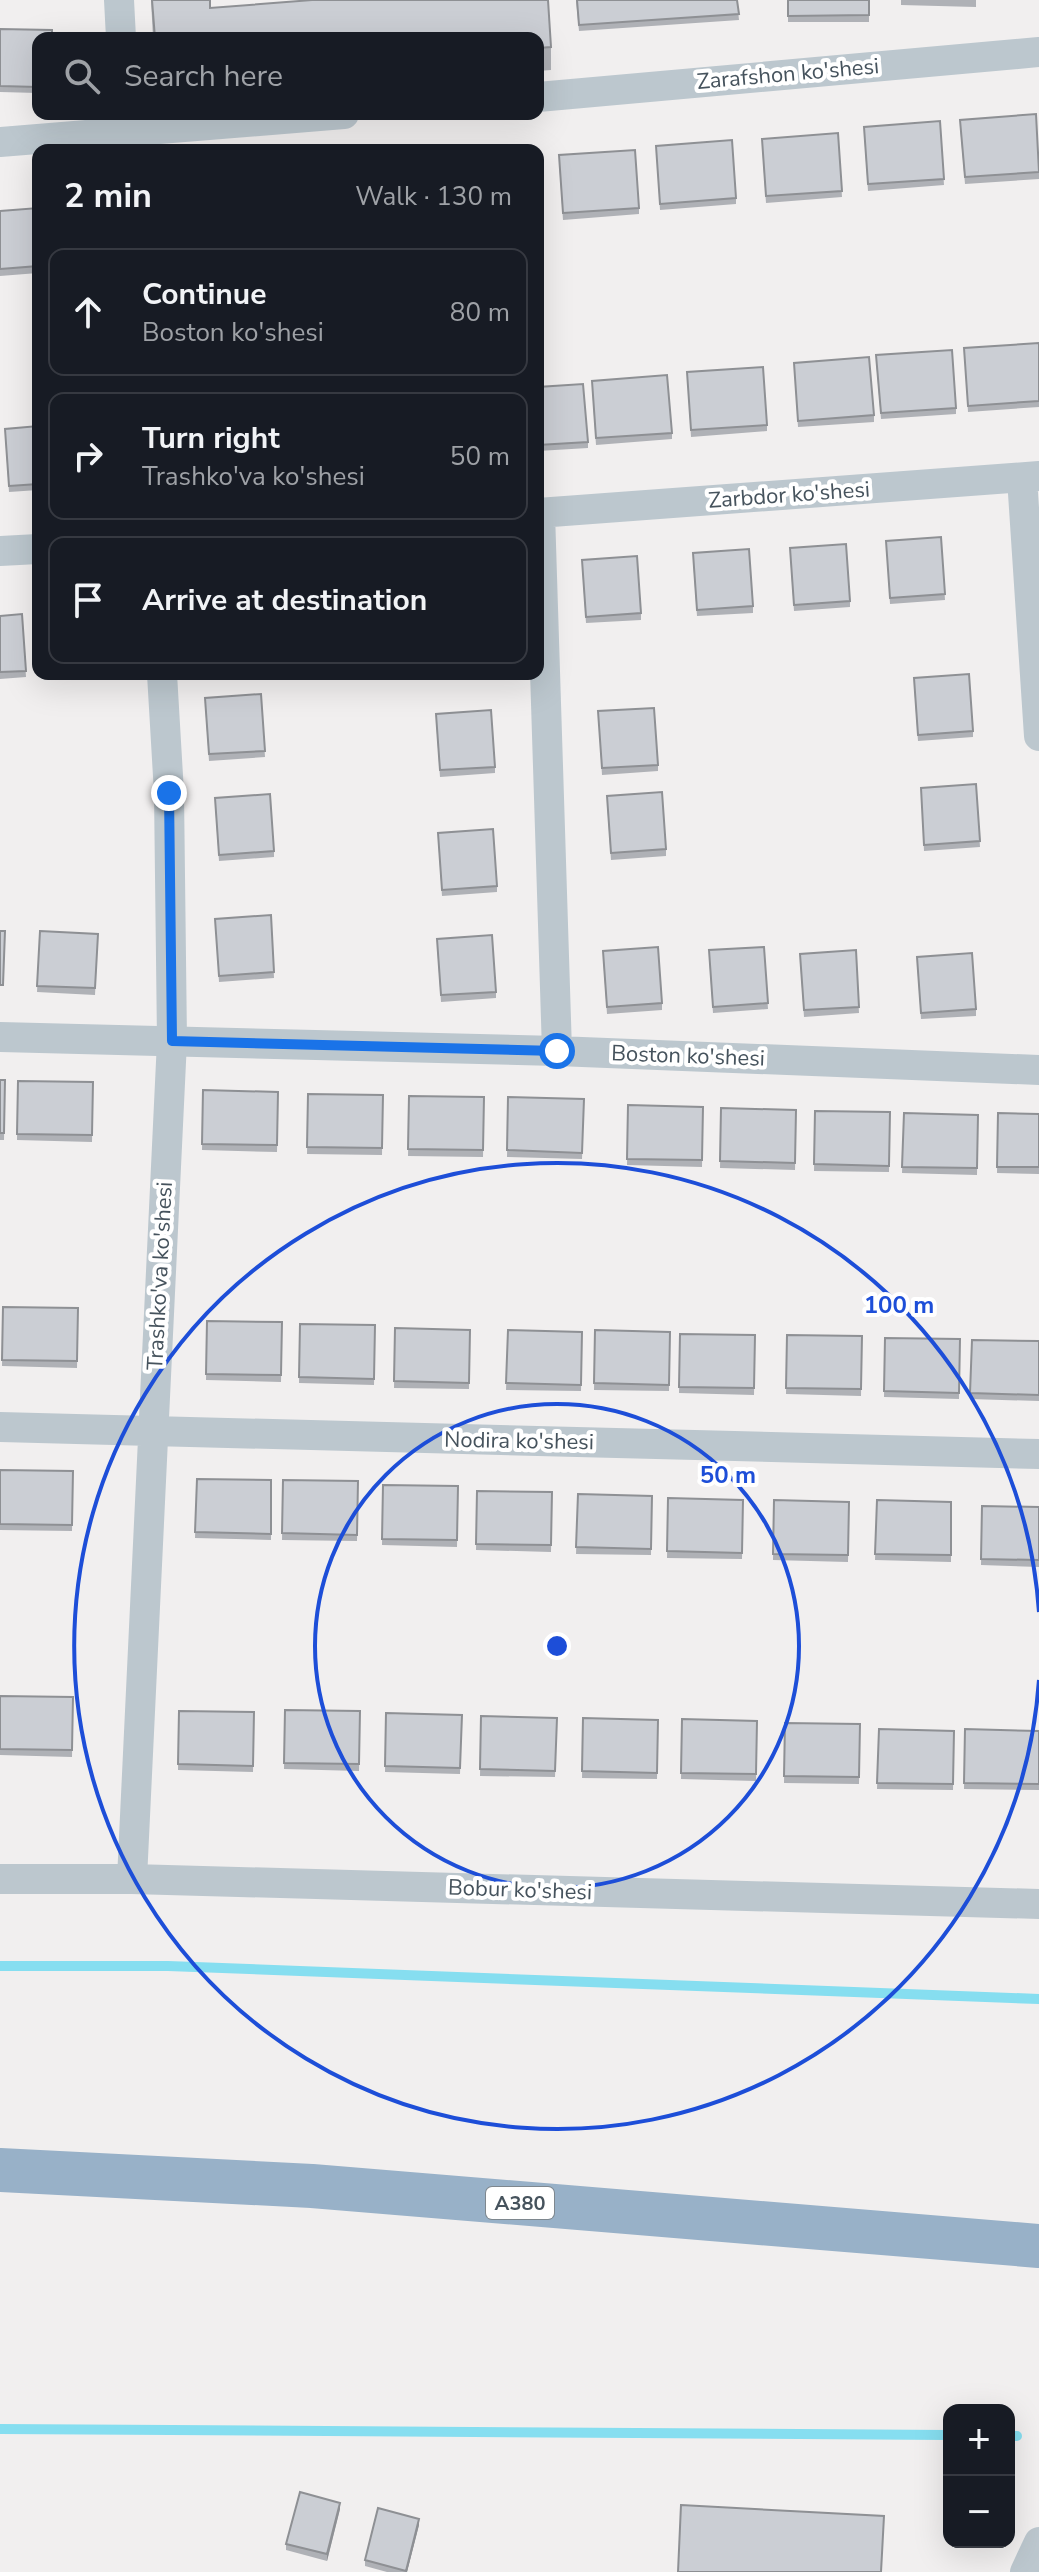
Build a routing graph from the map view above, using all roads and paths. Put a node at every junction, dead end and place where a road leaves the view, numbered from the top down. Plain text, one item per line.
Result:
1 (119, 0) edge
2 (121, 32) edge
3 (1039, 52) edge
4 (544, 96) edge
5 (271, 120) edge
6 (126, 132) edge
7 (0, 142) edge
8 (1031, 477) edge
9 (544, 513) edge
10 (32, 549) edge
11 (0, 551) edge
12 (544, 662) edge
13 (162, 680) edge
14 (1039, 736) edge
15 (0, 1037) edge
16 (172, 1041) junction
17 (557, 1051) junction
18 (1039, 1070) edge
19 (0, 1427) edge
20 (151, 1432) junction
21 (1039, 1454) edge
22 (0, 1879) edge
23 (132, 1879) junction
24 (1039, 1904) edge
25 (0, 2170) edge
26 (1039, 2246) edge
27 (1039, 2542) edge
28 (1025, 2572) edge

1 - 2 street
3 - 4 street, Zarafshon ko'shesi
5 - 6 street
6 - 7 street
8 - 9 street, Zarbdor ko'shesi
8 - 14 street
10 - 11 street
12 - 17 street
13 - 16 street, Trashko'va ko'shesi
15 - 16 street, Boston ko'shesi
16 - 17 street, Boston ko'shesi
16 - 20 street, Trashko'va ko'shesi
17 - 18 street, Boston ko'shesi
19 - 20 street, Nodira ko'shesi
20 - 21 street, Nodira ko'shesi
20 - 23 street, Trashko'va ko'shesi
22 - 23 street, Bobur ko'shesi
23 - 24 street, Bobur ko'shesi
25 - 26 highway, A380
27 - 28 street

